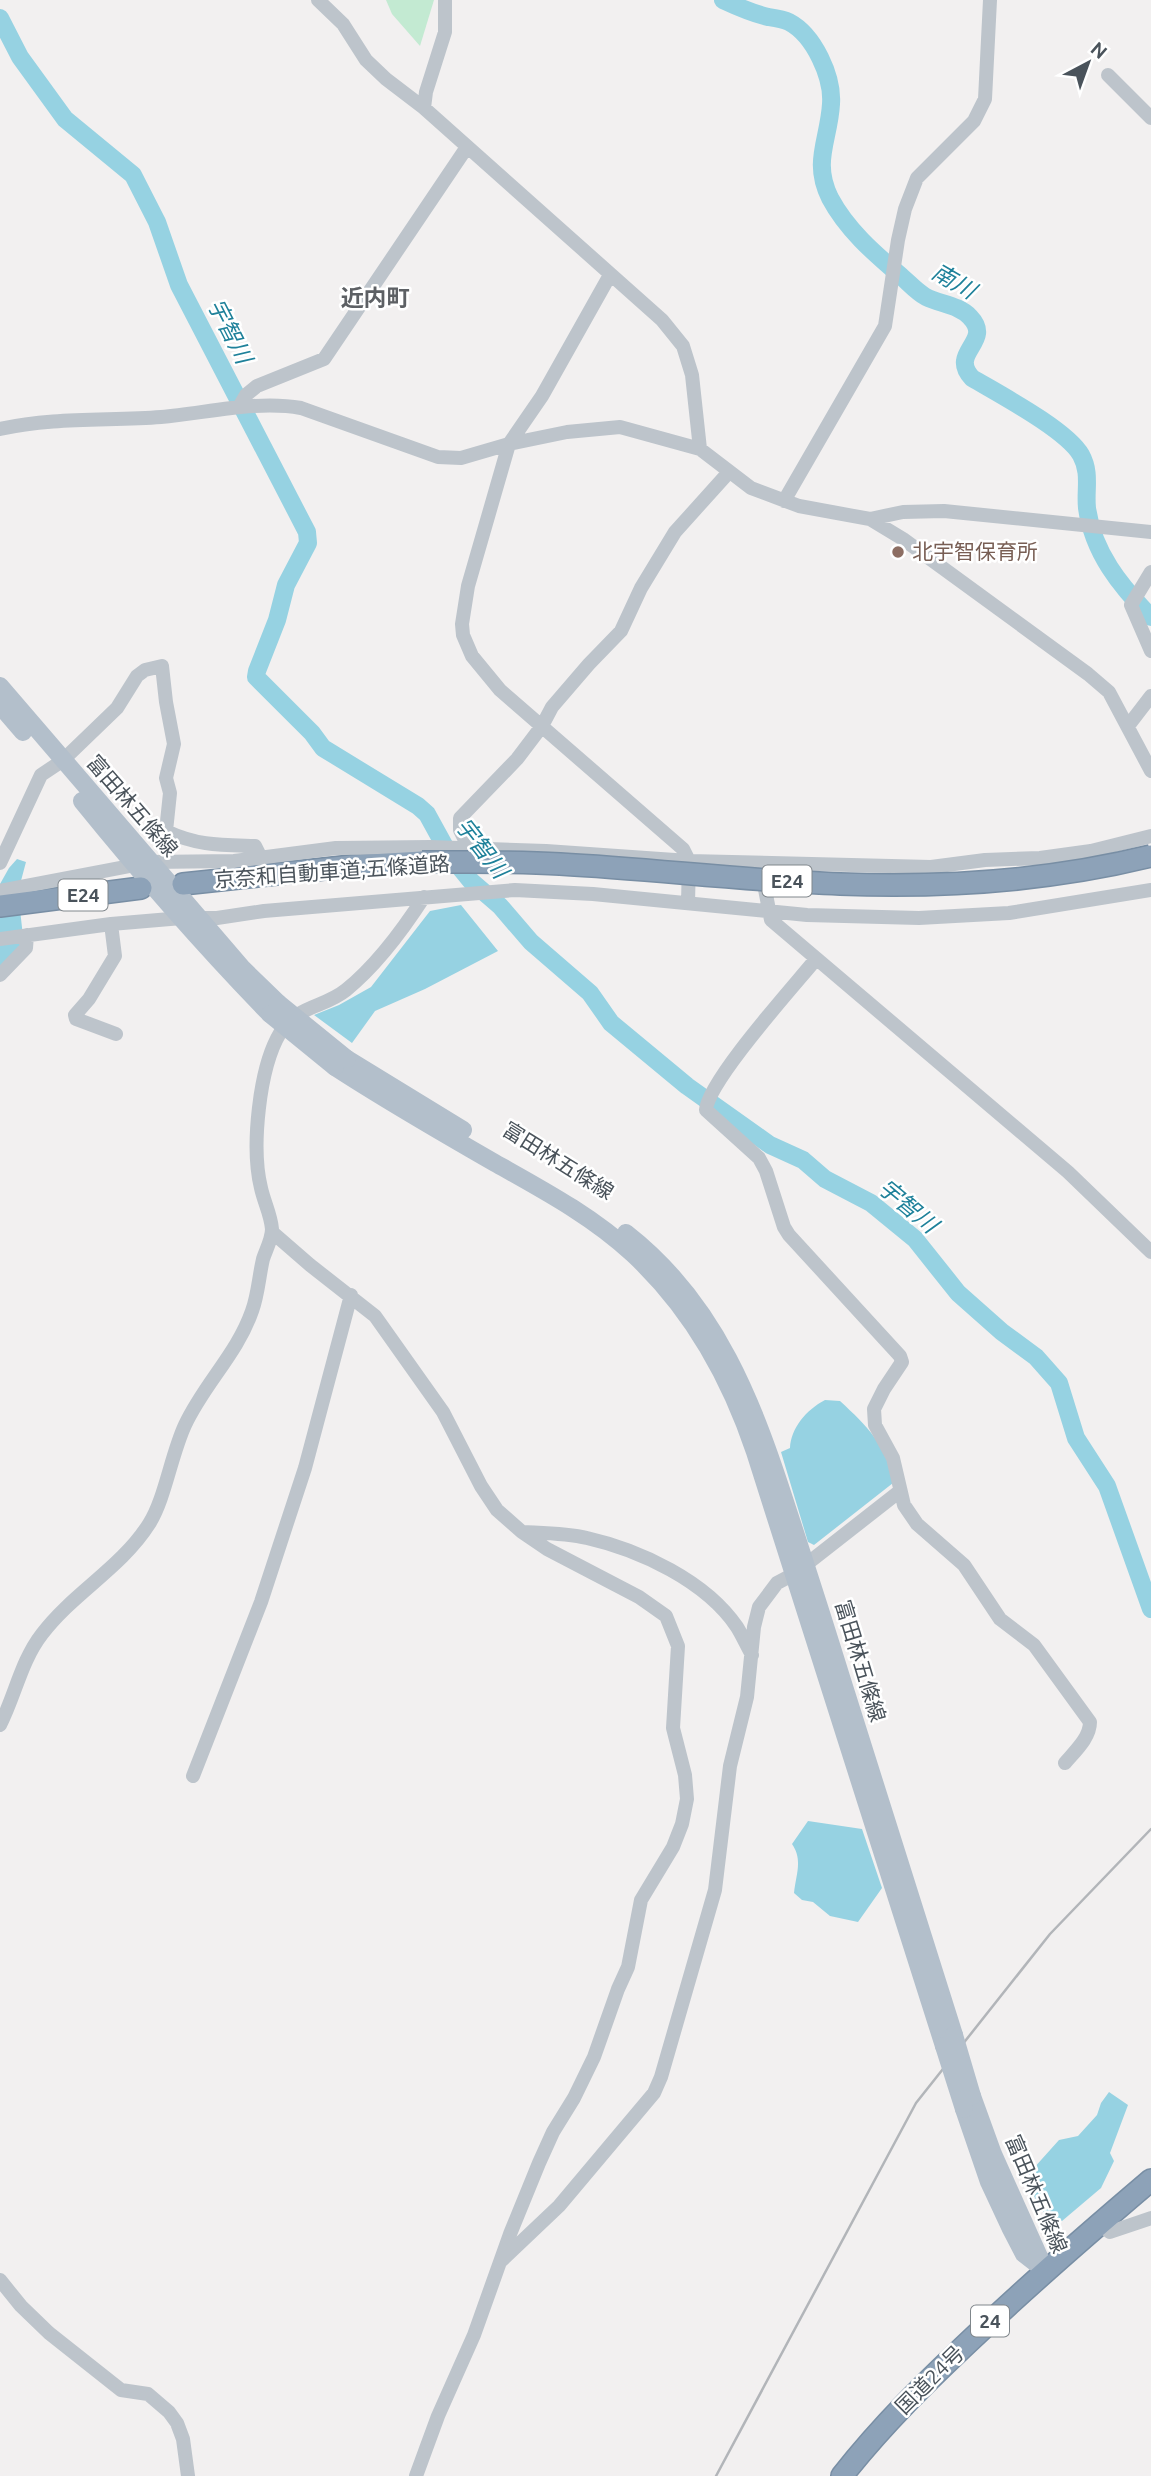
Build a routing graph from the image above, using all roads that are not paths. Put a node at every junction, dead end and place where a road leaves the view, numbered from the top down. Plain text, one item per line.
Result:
1 (318, 0) edge
2 (445, 0) edge
3 (990, 0) edge
4 (1108, 75) dead end
5 (424, 108) junction
6 (1151, 118) edge
7 (467, 148) junction
8 (610, 275) junction
9 (239, 407) junction
10 (0, 429) edge
11 (509, 444) junction
12 (700, 449) junction
13 (729, 472) junction
14 (784, 501) junction
15 (870, 519) junction
16 (1151, 532) edge
17 (1151, 572) edge
18 (1151, 651) edge
19 (0, 686) edge
20 (1151, 696) edge
21 (0, 705) edge
22 (542, 726) junction
23 (1128, 726) junction
24 (57, 764) junction
25 (1151, 771) edge
26 (1151, 836) edge
27 (469, 848) junction
28 (545, 851) junction
29 (426, 854) junction
30 (1151, 856) edge
31 (261, 858) junction
32 (689, 861) junction
33 (0, 863) edge
34 (760, 863) junction
35 (143, 864) junction
36 (183, 884) dead end
37 (141, 888) dead end
38 (534, 890) junction
39 (1151, 890) edge
40 (0, 891) edge
41 (26, 894) junction
42 (424, 897) junction
43 (688, 903) junction
44 (0, 906) edge
45 (768, 910) junction
46 (191, 918) junction
47 (111, 924) junction
48 (27, 935) junction
49 (0, 939) edge
50 (816, 959) junction
51 (0, 975) edge
52 (116, 1034) dead end
53 (272, 1232) junction
54 (1151, 1252) edge
55 (351, 1295) junction
56 (900, 1491) junction
57 (522, 1532) junction
58 (800, 1570) junction
59 (752, 1655) junction
60 (0, 1725) edge
61 (1065, 1763) dead end
62 (193, 1776) dead end
63 (1151, 2180) edge
64 (1151, 2218) edge
65 (1099, 2224) junction
66 (500, 2262) junction
67 (1045, 2270) junction
68 (0, 2280) edge
69 (188, 2476) edge
70 (416, 2476) edge
71 (842, 2476) edge

1 - 5 street
2 - 5 street
3 - 14 street
4 - 6 street
5 - 7 street
7 - 8 street
7 - 9 street
8 - 11 street
8 - 12 street
9 - 10 street
9 - 11 street
11 - 12 street
11 - 22 street
12 - 13 street
13 - 14 street
13 - 22 street
14 - 15 street
15 - 16 street
15 - 23 street
17 - 18 street
19 - 24 main road, 富田林五條線
20 - 23 street
21 - 24 main road, 富田林五條線
22 - 27 street
22 - 32 street
23 - 25 street
24 - 31 street
24 - 33 street
24 - 35 main road, 富田林五條線
26 - 34 street
27 - 28 street
27 - 29 street
28 - 32 street
28 - 38 street
29 - 30 highway, 京奈和自動車道;五條道路 / E24, bridge
29 - 31 street
29 - 36 highway, 京奈和自動車道;五條道路 / E24
31 - 35 street
32 - 34 street
32 - 43 street
34 - 45 street
35 - 41 street
35 - 46 main road, 富田林五條線
37 - 41 highway, E24
38 - 42 street
38 - 43 street
39 - 45 street
40 - 41 street
41 - 44 highway, E24
42 - 46 street
42 - 53 street
43 - 45 street
45 - 50 street
46 - 47 street
46 - 58 main road, 富田林五條線, bridge
47 - 48 street
47 - 52 street
48 - 49 street
48 - 51 street
50 - 54 street
50 - 56 street
53 - 55 street
53 - 60 street
55 - 57 street
55 - 62 street
56 - 58 street
56 - 61 street
57 - 59 street
57 - 66 street
58 - 59 street
58 - 67 main road, 富田林五條線, bridge
59 - 66 street
63 - 65 highway, 国道24号 / 24
64 - 65 street
65 - 67 highway, 国道24号 / 24
66 - 70 street
67 - 71 highway, 国道24号 / 24
68 - 69 street

